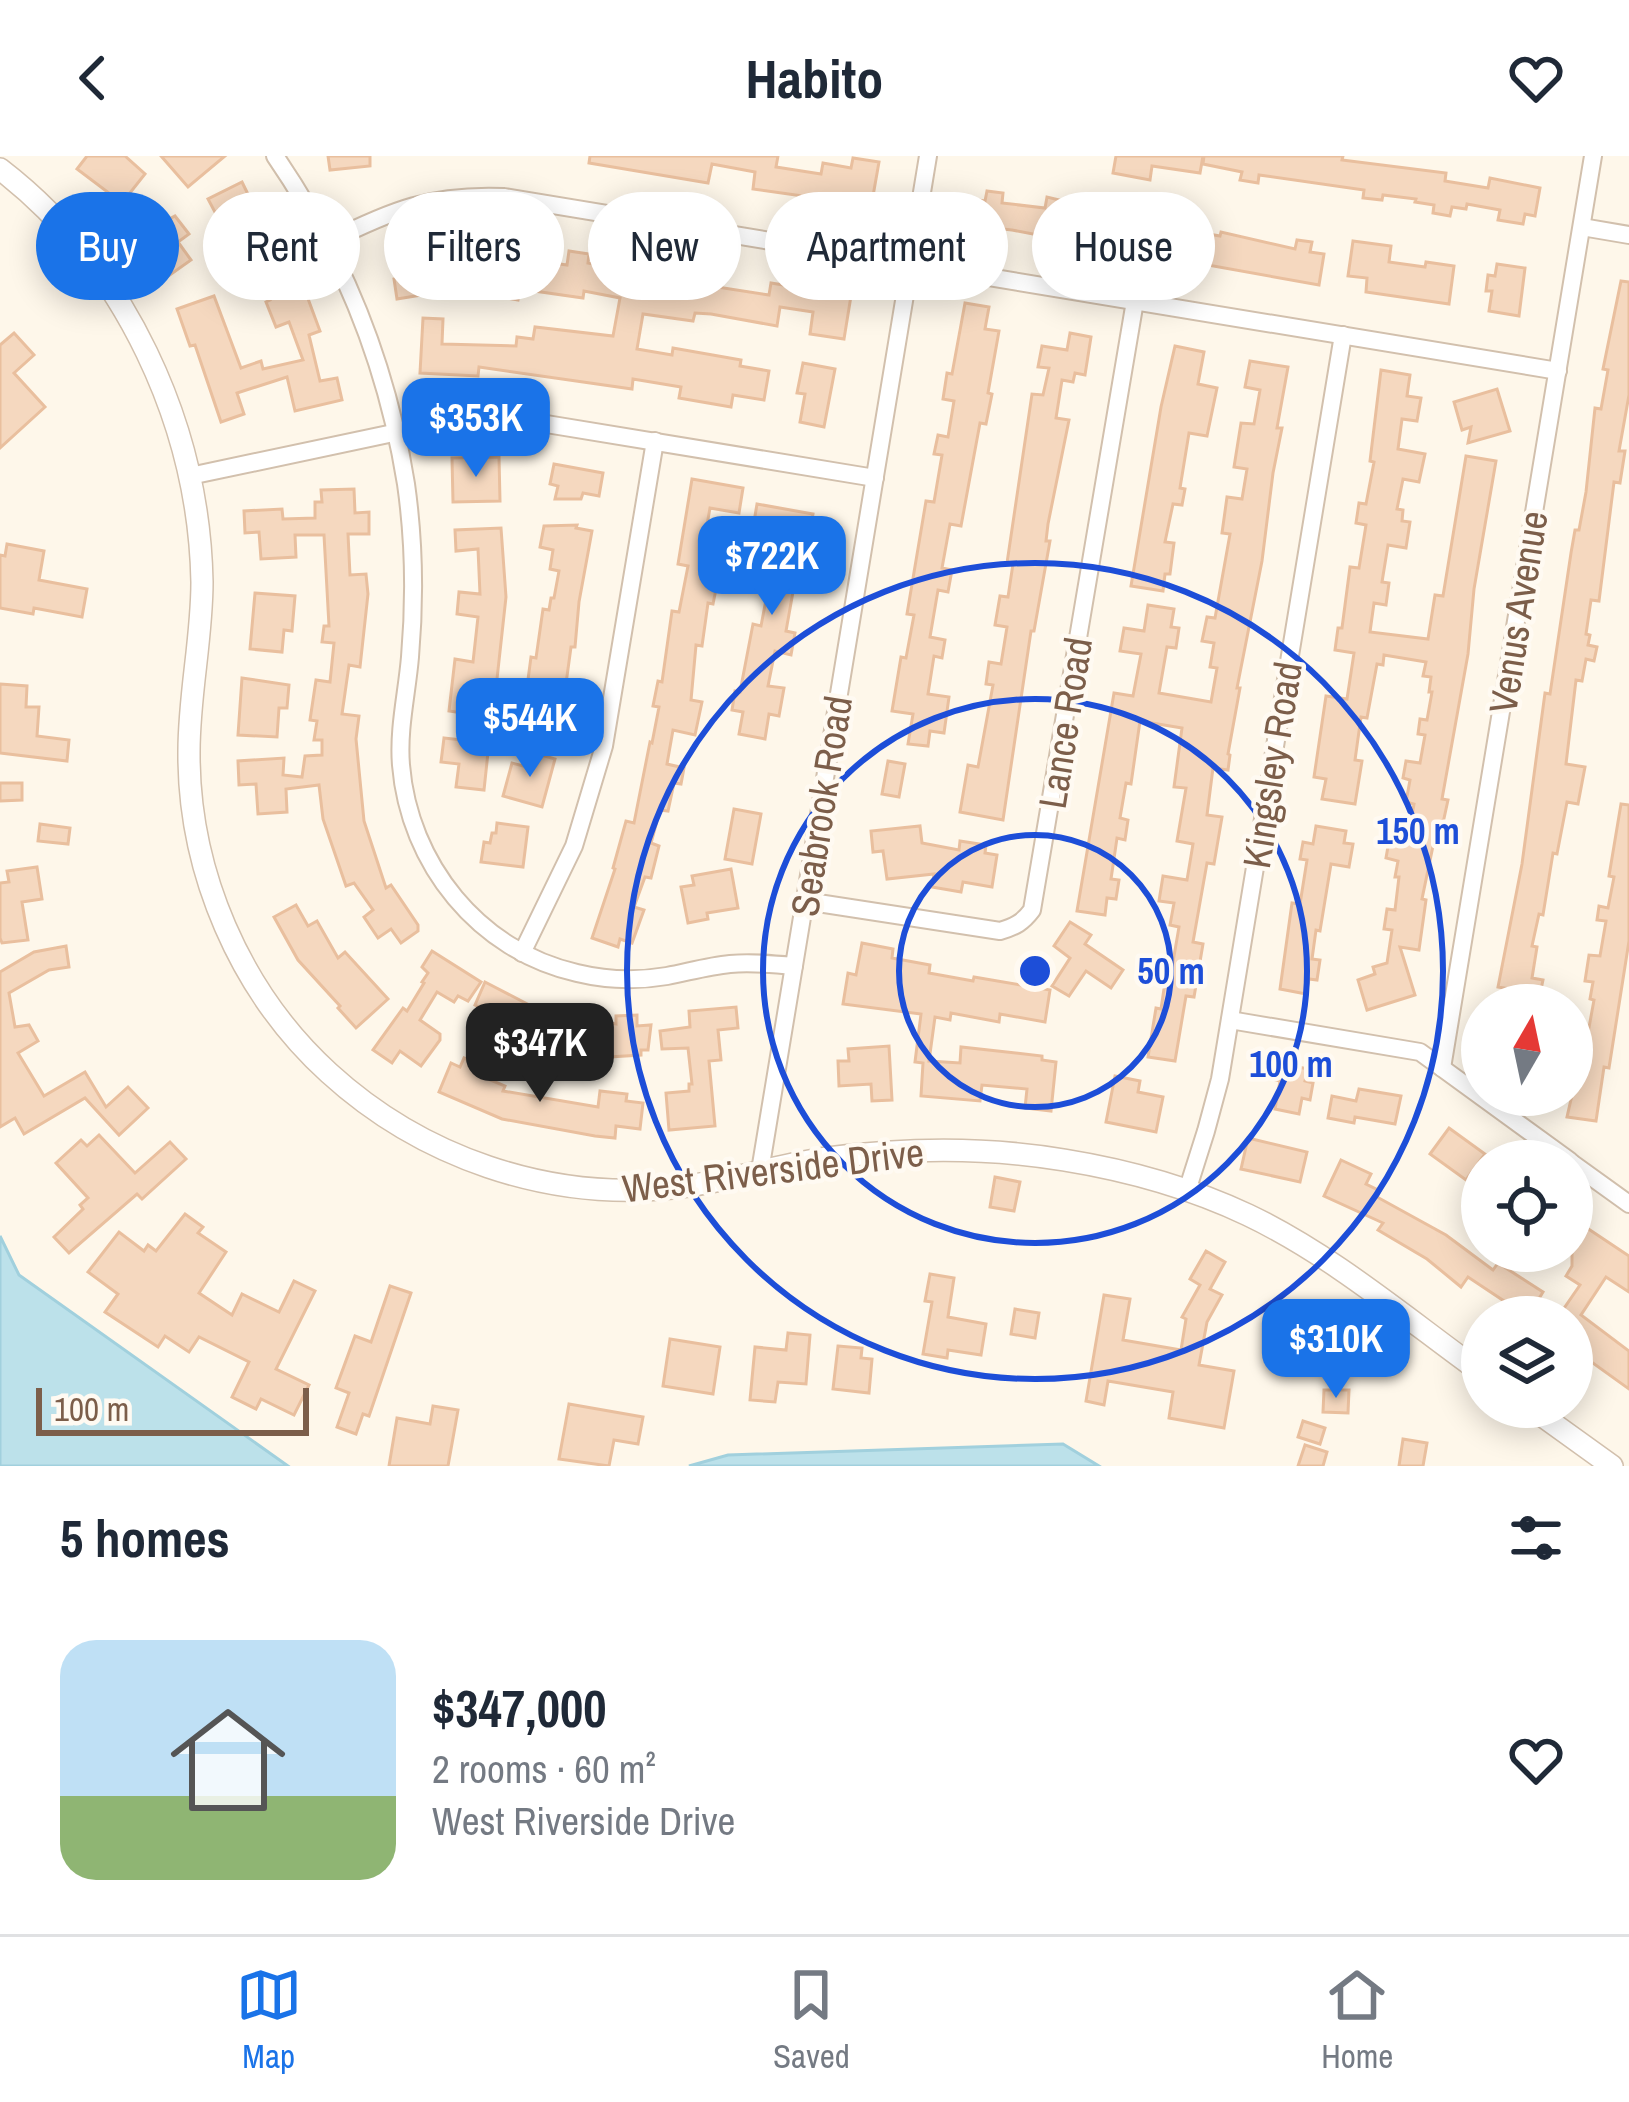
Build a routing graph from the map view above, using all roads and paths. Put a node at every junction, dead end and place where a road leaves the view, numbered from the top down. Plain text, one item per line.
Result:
1 (275, 156) edge
2 (928, 156) edge
3 (1593, 156) edge
4 (0, 169) edge
5 (297, 192) edge
6 (922, 192) edge
7 (360, 226) edge
8 (1582, 227) junction
9 (1629, 235) edge
10 (765, 239) edge
11 (1008, 280) edge
12 (354, 300) edge
13 (904, 300) edge
14 (1135, 301) junction
15 (1343, 335) junction
16 (1558, 371) junction
17 (396, 432) junction
18 (655, 441) junction
19 (190, 476) junction
20 (875, 478) junction
21 (805, 901) junction
22 (522, 953) junction
23 (794, 966) junction
24 (1230, 1020) junction
25 (1442, 1068) junction
26 (1541, 1140) edge
27 (760, 1171) junction
28 (1593, 1178) edge
29 (1186, 1191) junction
30 (1629, 1204) edge
31 (1461, 1357) edge
32 (1559, 1428) edge
33 (1612, 1466) edge

1 - 5 street
2 - 6 street, Seabrook Road
3 - 8 street, Venus Avenue
4 - 19 street, West Riverside Drive
7 - 10 street
8 - 9 street
8 - 16 street, Venus Avenue
11 - 14 street
12 - 17 street
13 - 20 street, Seabrook Road
14 - 15 street
14 - 21 street, Lance Road
15 - 16 street
15 - 24 street, Kingsley Road
16 - 25 street, Venus Avenue
17 - 18 street
17 - 19 street
17 - 22 street
18 - 20 street
18 - 22 street
19 - 27 street, West Riverside Drive
20 - 21 street, Seabrook Road
21 - 23 street, Seabrook Road
22 - 23 street
23 - 27 street, Seabrook Road
24 - 25 street
24 - 29 street, Kingsley Road
25 - 26 street
27 - 29 street, West Riverside Drive
28 - 30 street
29 - 31 street, West Riverside Drive
32 - 33 street

